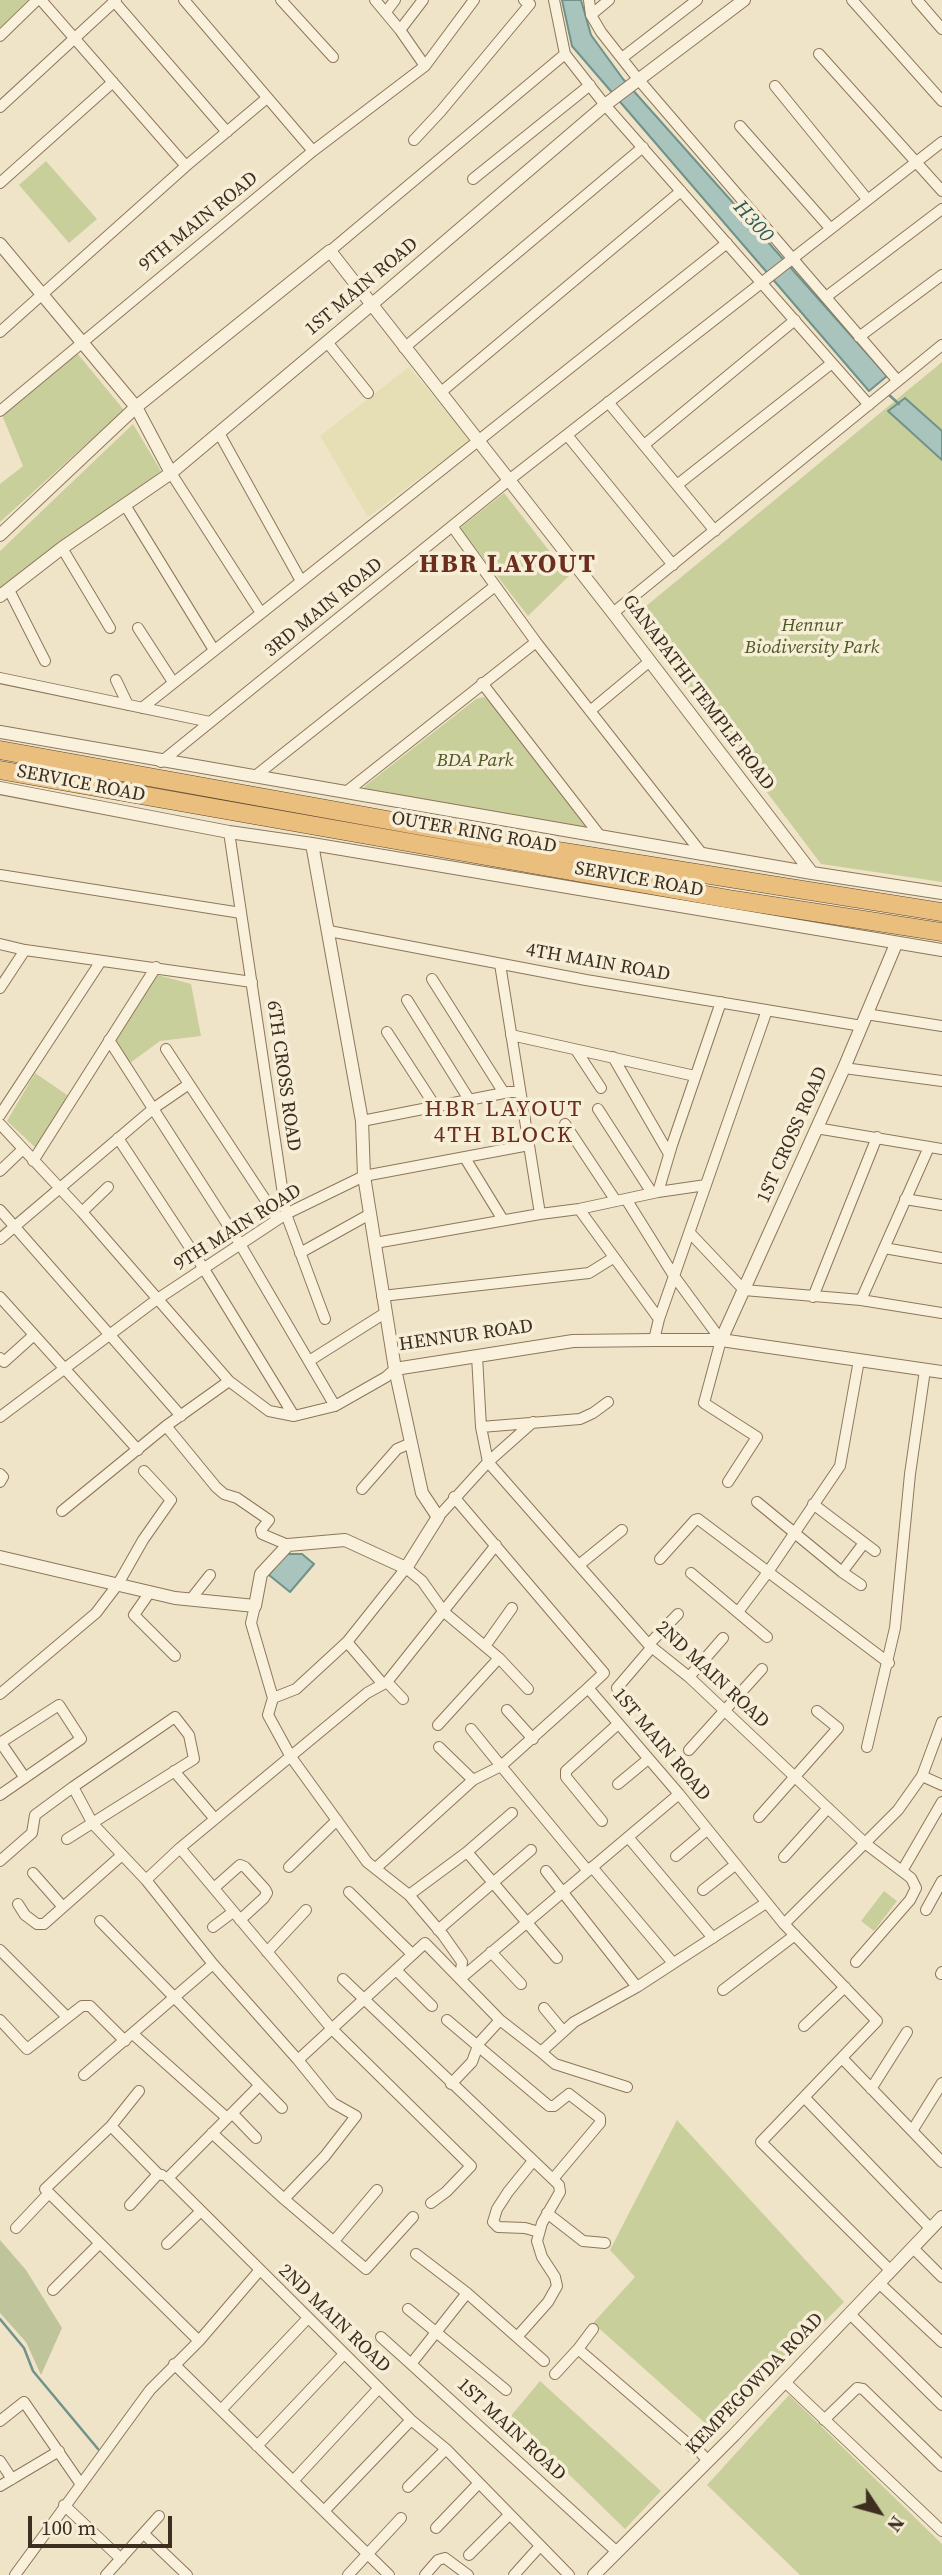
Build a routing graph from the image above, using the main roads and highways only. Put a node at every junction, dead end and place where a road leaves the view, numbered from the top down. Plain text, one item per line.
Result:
1 (0, 750) edge
2 (0, 770) edge
3 (942, 912) edge
4 (942, 932) edge

1 - 3 highway, OUTER RING ROAD
2 - 4 highway, OUTER RING ROAD

